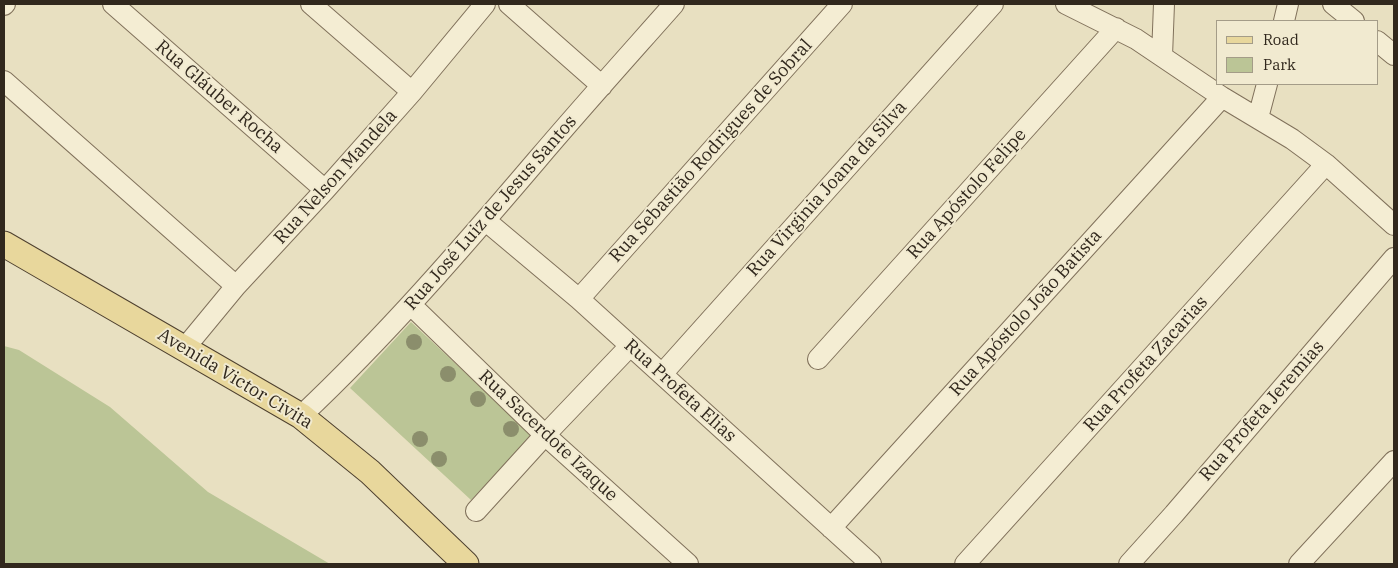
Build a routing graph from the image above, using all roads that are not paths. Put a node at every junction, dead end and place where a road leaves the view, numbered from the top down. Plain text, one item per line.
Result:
1 (113, 4) edge
2 (311, 4) edge
3 (485, 4) edge
4 (508, 4) edge
5 (674, 4) edge
6 (842, 4) edge
7 (993, 4) edge
8 (1066, 4) edge
9 (1164, 4) edge
10 (1288, 4) edge
11 (1333, 4) edge
12 (1284, 20) edge
13 (1353, 20) edge
14 (1116, 28) junction
15 (1378, 42) edge
16 (1394, 55) edge
17 (1162, 56) junction
18 (4, 81) edge
19 (1267, 85) edge
20 (602, 86) junction
21 (412, 92) junction
22 (1222, 97) junction
23 (1258, 118) junction
24 (1326, 164) junction
25 (325, 190) junction
26 (486, 221) junction
27 (1394, 225) edge
28 (4, 244) edge
29 (1394, 258) edge
30 (236, 286) junction
31 (579, 299) junction
32 (411, 305) junction
33 (630, 346) junction
34 (184, 348) junction
35 (818, 359) dead end
36 (662, 374) junction
37 (301, 416) junction
38 (545, 435) junction
39 (1394, 461) edge
40 (476, 511) dead end
41 (832, 528) junction
42 (466, 564) edge
43 (688, 564) edge
44 (871, 564) edge
45 (965, 564) edge
46 (1129, 564) edge
47 (1299, 564) edge

1 - 25 street, Rua Gláuber Rocha
2 - 21 street
3 - 21 street, Rua Nelson Mandela
4 - 20 street
5 - 20 street, Rua José Luiz de Jesus Santos
6 - 31 street, Rua Sebastião Rodrigues de Sobral
7 - 36 street, Rua Virginia Joana da Silva
8 - 14 street
9 - 17 street
10 - 12 street
11 - 13 street
14 - 17 street
14 - 35 street, Rua Apóstolo Felipe
15 - 16 street
17 - 22 street
18 - 30 street
19 - 23 street
20 - 26 street, Rua José Luiz de Jesus Santos
21 - 25 street, Rua Nelson Mandela
22 - 23 street
22 - 41 street, Rua Apóstolo João Batista
23 - 24 street
24 - 27 street
24 - 45 street, Rua Profeta Zacarias
25 - 30 street, Rua Nelson Mandela
26 - 31 street, Rua Profeta Elias
26 - 32 street, Rua José Luiz de Jesus Santos
28 - 34 main road, Avenida Victor Civita
29 - 46 street, Rua Profeta Jeremias
30 - 34 street, Rua Nelson Mandela
31 - 33 street, Rua Profeta Elias
32 - 37 street, Rua José Luiz de Jesus Santos
32 - 38 street, Rua Sacerdote Izaque
33 - 36 street, Rua Profeta Elias
33 - 38 street
34 - 37 main road, Avenida Victor Civita
36 - 41 street, Rua Profeta Elias
37 - 42 main road, Avenida Victor Civita
38 - 40 street
38 - 43 street, Rua Sacerdote Izaque
39 - 47 street
41 - 44 street, Rua Profeta Elias

